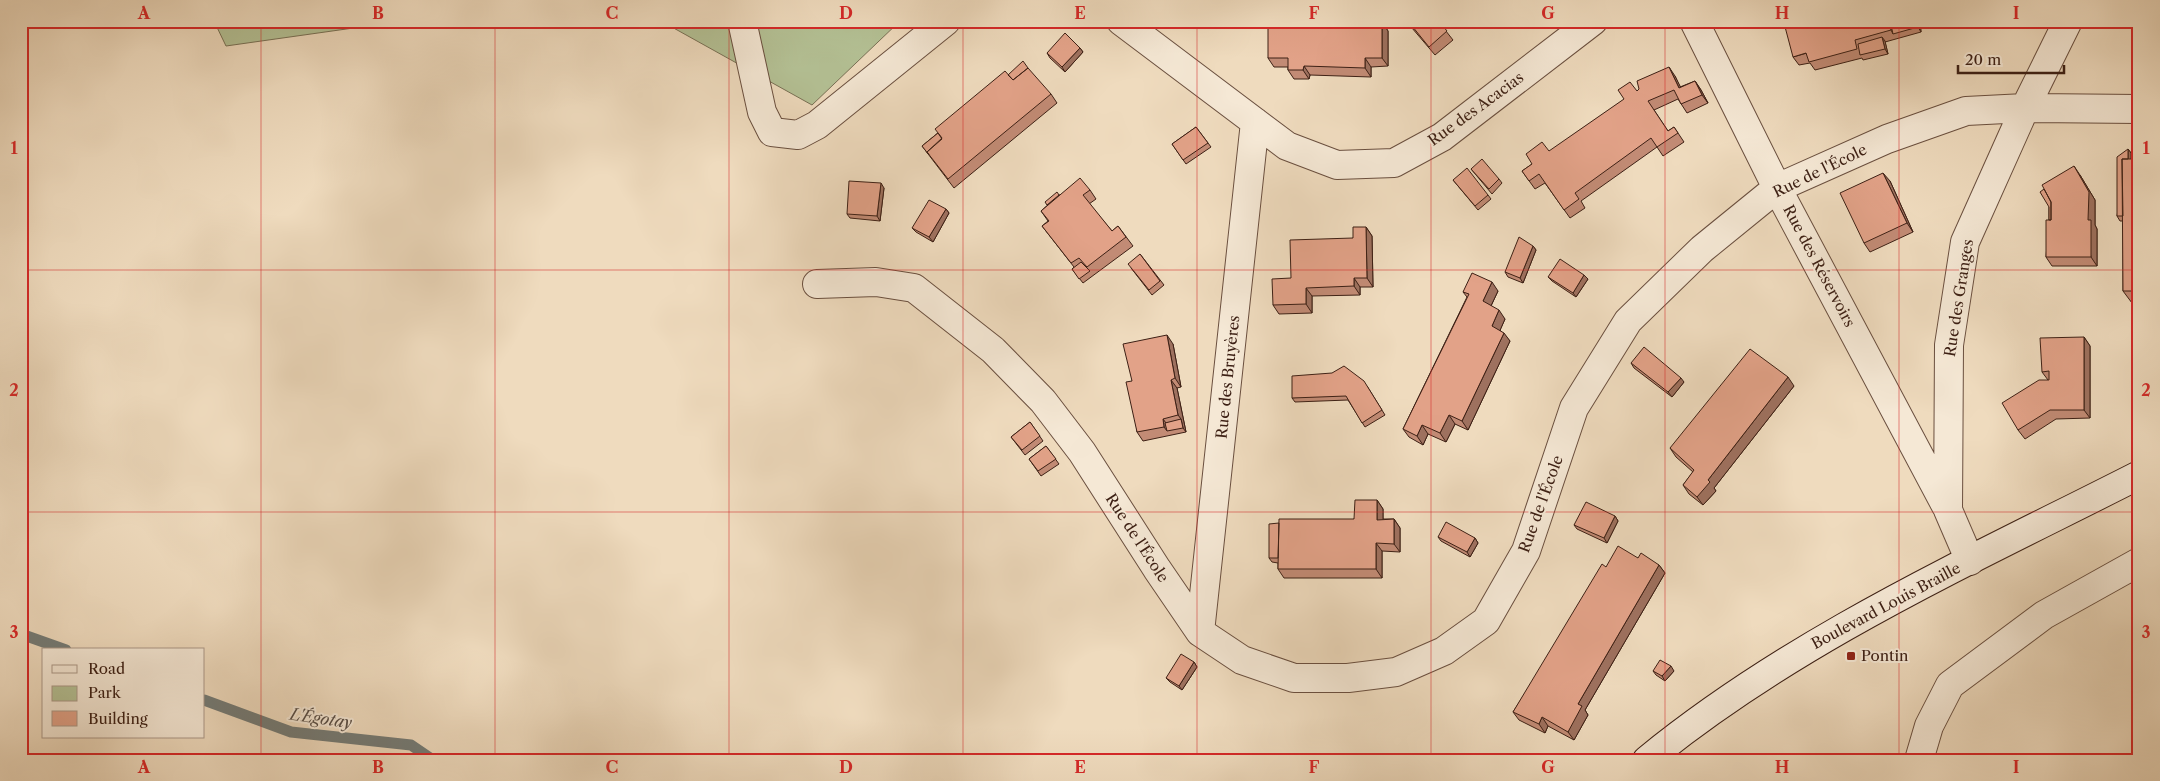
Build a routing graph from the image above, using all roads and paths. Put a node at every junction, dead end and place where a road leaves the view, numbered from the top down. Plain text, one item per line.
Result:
1 (742, 21) edge
2 (946, 21) edge
3 (1121, 21) edge
4 (1593, 21) edge
5 (1694, 21) edge
6 (2068, 21) edge
7 (2025, 108) junction
8 (2139, 108) edge
9 (1255, 122) junction
10 (1778, 188) junction
11 (817, 284) dead end
12 (2139, 475) edge
13 (1948, 510) junction
14 (1970, 561) junction
15 (2139, 562) edge
16 (1200, 632) junction
17 (1647, 760) edge
18 (1919, 760) edge

1 - 2 street
3 - 9 street, Rue des Acacias
4 - 9 street, Rue des Acacias
5 - 10 street, Rue des Réservoirs
6 - 7 street, Rue des Granges
7 - 8 street, Rue de l'École
7 - 10 street, Rue de l'École
7 - 13 street, Rue des Granges
9 - 16 street, Rue des Bruyères
10 - 13 street, Rue des Réservoirs
10 - 16 street, Rue de l'École
11 - 16 street, Rue de l'École
12 - 14 street, Boulevard Louis Braille
13 - 14 street, Rue des Granges
14 - 17 street, Boulevard Louis Braille
15 - 18 street

